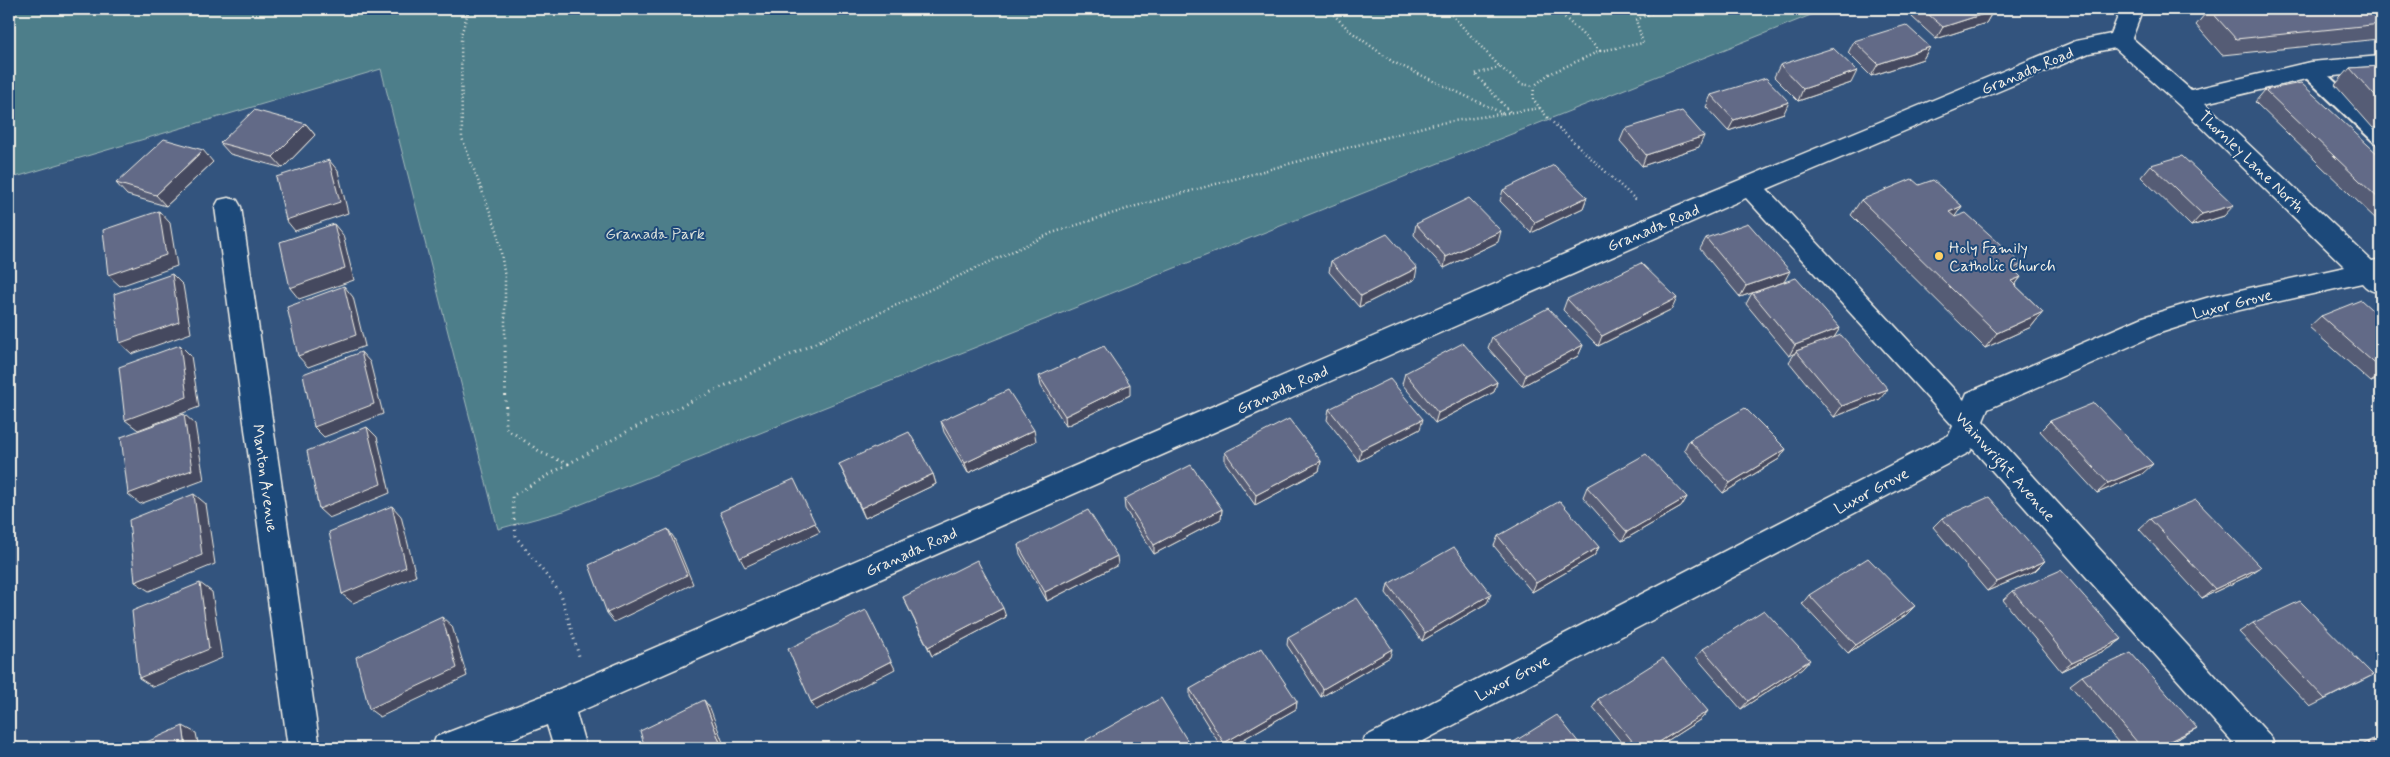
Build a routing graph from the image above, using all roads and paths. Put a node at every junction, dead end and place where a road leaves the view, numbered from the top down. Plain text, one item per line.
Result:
1 (469, 9) edge
2 (1328, 9) edge
3 (1446, 9) edge
4 (1556, 9) edge
5 (1653, 9) edge
6 (2132, 9) edge
7 (2120, 40) junction
8 (1600, 51) junction
9 (2381, 64) edge
10 (1500, 67) junction
11 (2310, 70) junction
12 (1534, 86) junction
13 (2187, 99) junction
14 (1540, 108) junction
15 (1510, 112) junction
16 (1506, 114) junction
17 (2381, 137) edge
18 (1750, 186) junction
19 (228, 207) dead end
20 (1659, 224) junction
21 (2376, 276) edge
22 (1968, 424) junction
23 (568, 464) junction
24 (592, 690) junction
25 (558, 705) junction
26 (304, 748) edge
27 (448, 748) edge
28 (570, 748) edge
29 (1376, 748) edge
30 (2259, 748) edge

1 - 23 path
2 - 16 path
3 - 10 path
4 - 8 path
5 - 8 path
6 - 7 street
7 - 13 street, Thornley Lane North
7 - 18 street, Granada Road
8 - 12 path
9 - 11 street
10 - 12 path
10 - 15 path
11 - 13 street
11 - 17 lane
12 - 14 path
13 - 21 street, Thornley Lane North
14 - 15 path
14 - 20 path
15 - 16 path
16 - 23 path
18 - 20 street, Granada Road
18 - 22 street, Wainwright Avenue
19 - 26 street, Manton Avenue
20 - 24 street, Granada Road
21 - 22 street, Luxor Grove
22 - 29 street, Luxor Grove
22 - 30 street, Wainwright Avenue
23 - 24 path
24 - 25 street, Granada Road
25 - 27 street, Granada Road
25 - 28 street

